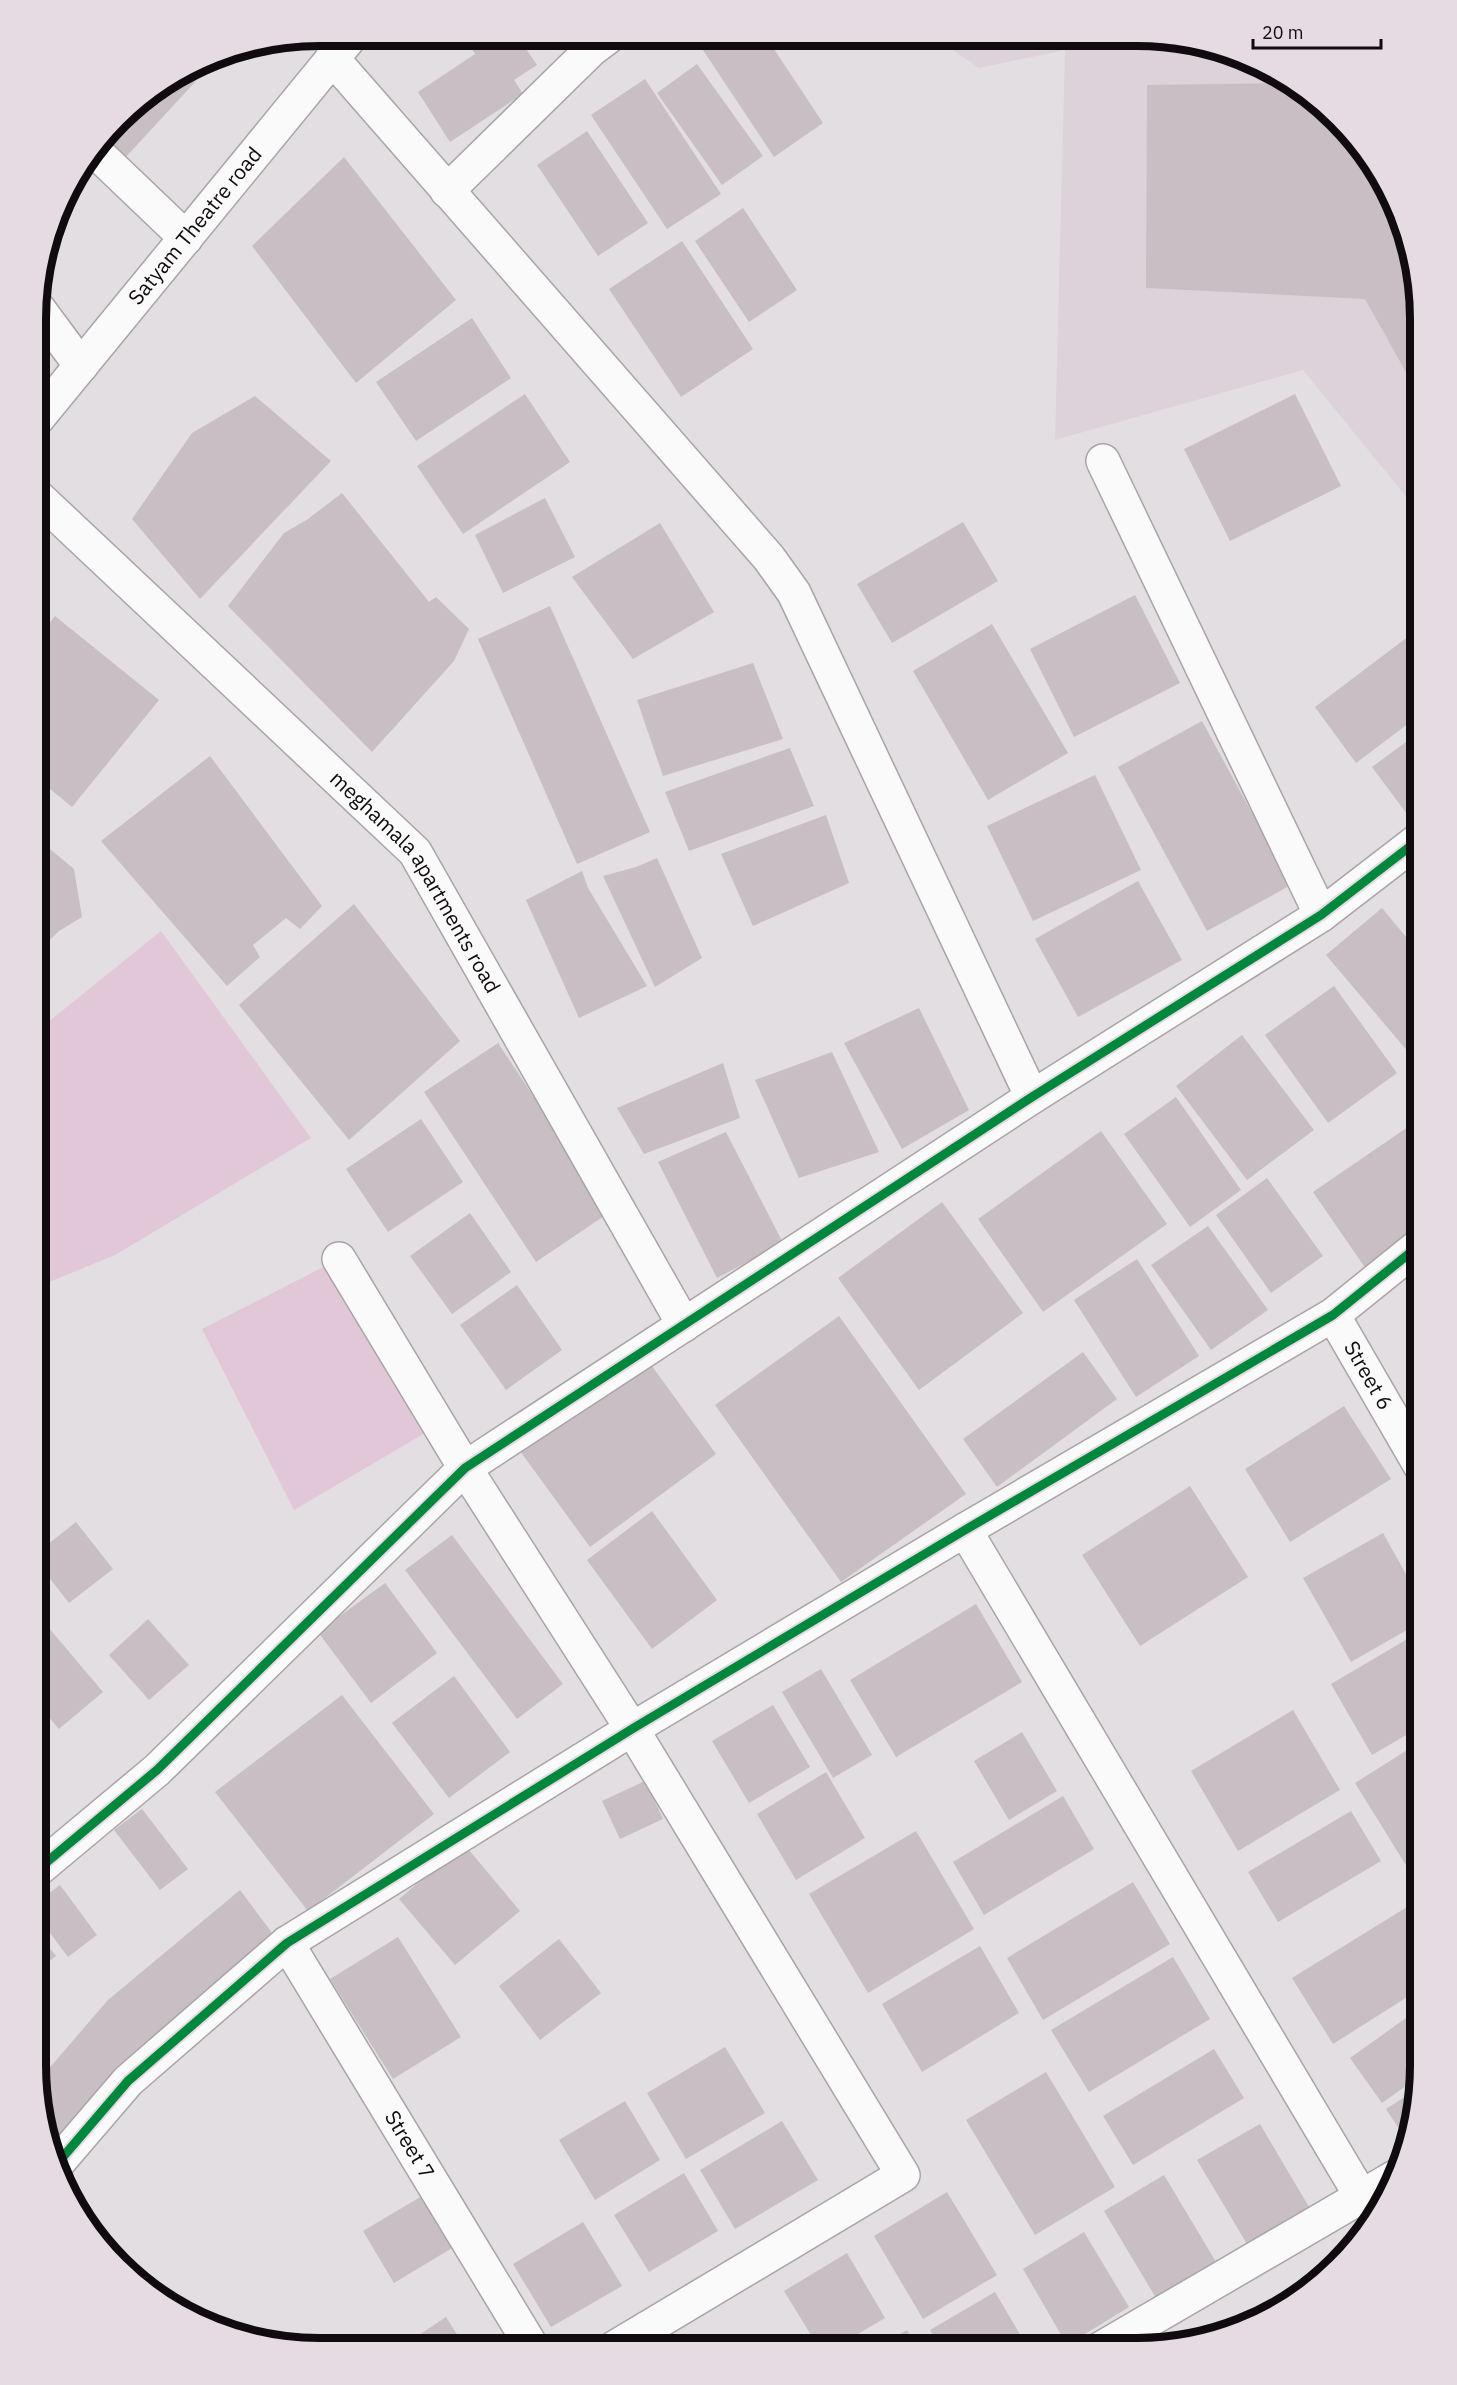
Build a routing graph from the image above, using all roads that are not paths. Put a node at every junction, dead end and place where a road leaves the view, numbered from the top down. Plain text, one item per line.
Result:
1 (596, 46) edge
2 (342, 47) edge
3 (101, 156) edge
4 (447, 191) junction
5 (186, 238) junction
6 (46, 319) edge
7 (81, 366) junction
8 (46, 408) edge
9 (1103, 461) dead end
10 (46, 504) edge
11 (1410, 846) edge
12 (1321, 915) junction
13 (1032, 1097) junction
14 (1410, 1253) edge
15 (339, 1259) dead end
16 (1333, 1315) junction
17 (684, 1325) junction
18 (1410, 1448) edge
19 (465, 1468) junction
20 (965, 1530) junction
21 (632, 1729) junction
22 (46, 1863) edge
23 (286, 1943) junction
24 (63, 2157) edge
25 (1383, 2183) edge
26 (1361, 2196) junction
27 (527, 2338) edge
28 (631, 2338) edge
29 (1119, 2338) edge

1 - 4 street
2 - 4 street
2 - 5 street, Satyam Theatre road
3 - 5 street
4 - 13 street
5 - 7 street, Satyam Theatre road
6 - 7 street
7 - 8 street, Satyam Theatre road
9 - 12 street
10 - 17 street, meghamala apartments road
11 - 12 street
12 - 13 street
13 - 17 street
14 - 16 street
15 - 19 street
16 - 18 street, Street 6
16 - 20 street
17 - 19 street
19 - 21 street
19 - 22 street
20 - 21 street
20 - 26 street
21 - 23 street
21 - 28 street
23 - 24 street
23 - 27 street, Street 7
25 - 26 street
26 - 29 street

